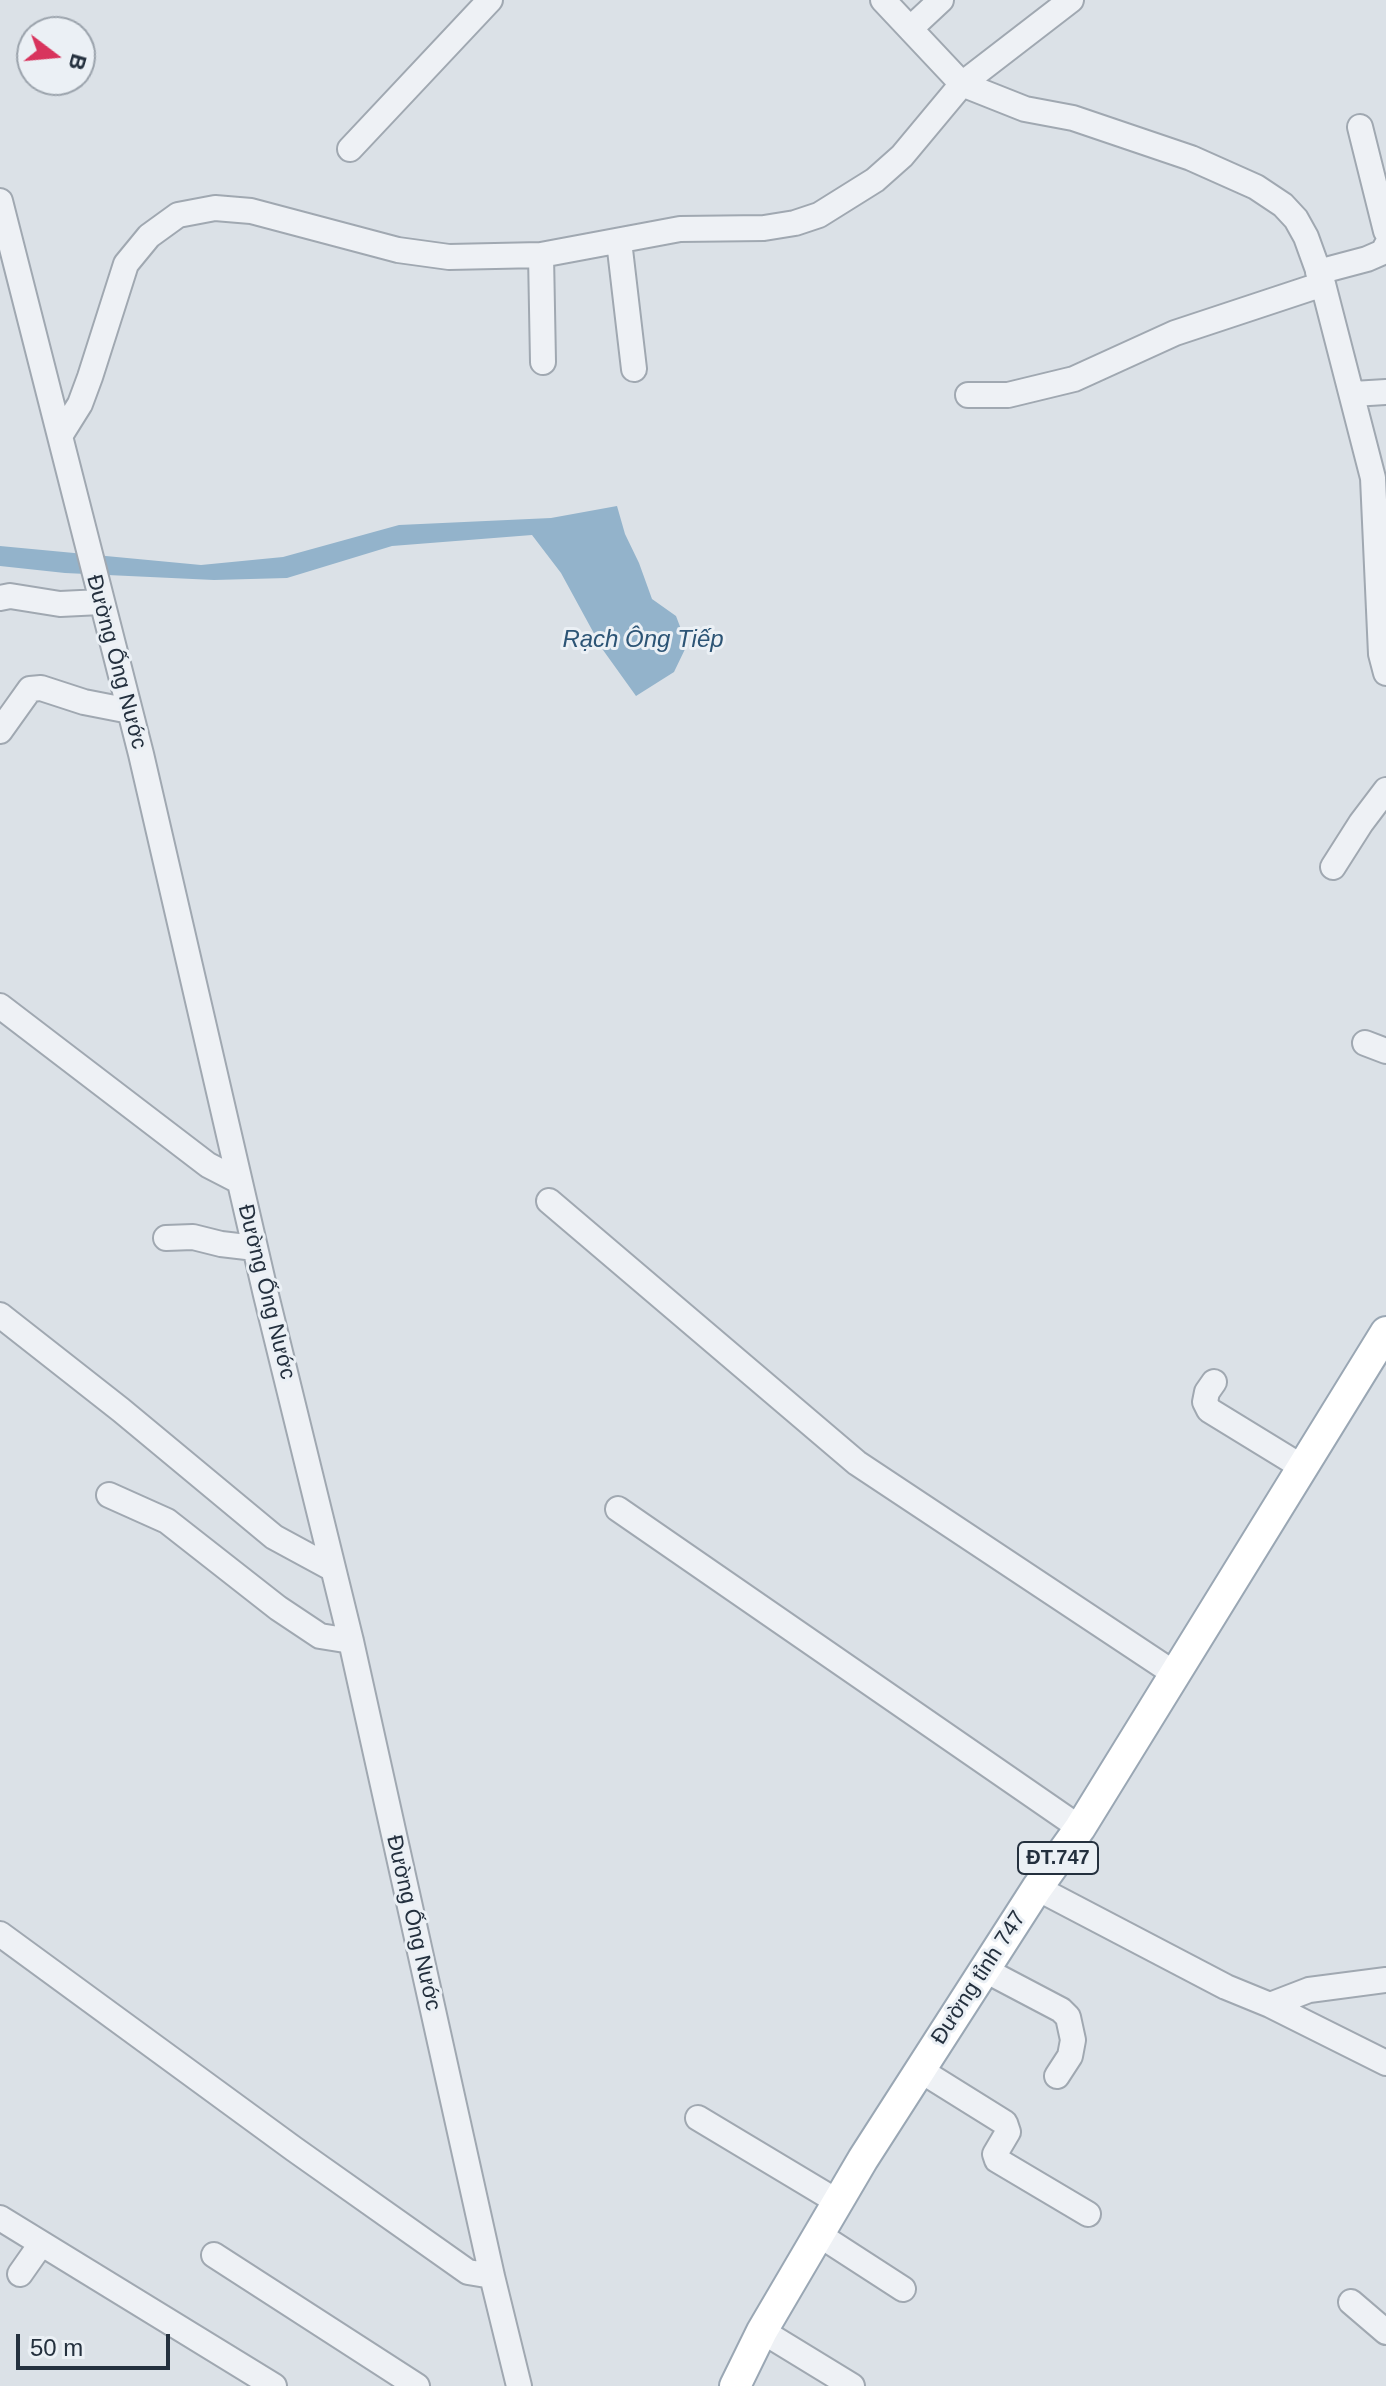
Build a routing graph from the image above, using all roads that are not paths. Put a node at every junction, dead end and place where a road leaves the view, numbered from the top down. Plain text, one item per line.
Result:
1 (490, 0) edge
2 (883, 0) edge
3 (941, 0) edge
4 (1071, 0) edge
5 (911, 28) junction
6 (962, 84) junction
7 (1360, 127) dead end
8 (350, 149) dead end
9 (1380, 182) edge
10 (0, 201) edge
11 (1386, 231) edge
12 (4, 237) edge
13 (619, 241) junction
14 (1386, 246) edge
15 (541, 255) junction
16 (1320, 278) junction
17 (543, 362) dead end
18 (634, 369) dead end
19 (1386, 392) edge
20 (1353, 394) junction
21 (968, 395) dead end
22 (60, 436) junction
23 (1380, 477) edge
24 (0, 598) edge
25 (101, 602) junction
26 (1386, 673) edge
27 (130, 711) junction
28 (0, 731) edge
29 (1386, 790) edge
30 (1333, 867) dead end
31 (0, 1006) edge
32 (239, 1181) junction
33 (549, 1201) dead end
34 (166, 1238) dead end
35 (255, 1248) junction
36 (0, 1315) edge
37 (1386, 1332) edge
38 (1214, 1382) dead end
39 (1302, 1467) junction
40 (109, 1495) dead end
41 (618, 1509) dead end
42 (333, 1569) junction
43 (351, 1641) junction
44 (1175, 1674) junction
45 (1080, 1828) junction
46 (1037, 1888) junction
47 (0, 1934) edge
48 (985, 1970) junction
49 (1386, 1980) edge
50 (1270, 2005) junction
51 (1386, 2063) edge
52 (920, 2070) junction
53 (1057, 2076) dead end
54 (698, 2118) dead end
55 (838, 2202) junction
56 (1088, 2214) dead end
57 (0, 2218) edge
58 (818, 2234) junction
59 (41, 2244) junction
60 (214, 2255) dead end
61 (20, 2274) dead end
62 (492, 2276) junction
63 (903, 2289) dead end
64 (1351, 2302) dead end
65 (762, 2331) junction
66 (1386, 2332) edge
67 (274, 2386) edge
68 (417, 2386) edge
69 (519, 2386) edge
70 (735, 2386) edge
71 (852, 2386) edge

1 - 8 street
2 - 5 street
3 - 5 street
4 - 6 street
5 - 6 street
6 - 13 street
6 - 16 street
7 - 9 street
9 - 11 street
10 - 12 street, Đường Ống Nước
12 - 22 street, Đường Ống Nước
13 - 15 street
13 - 18 street
14 - 16 street
15 - 17 street
15 - 22 street
16 - 20 street
16 - 21 street
19 - 20 street
20 - 23 street
22 - 25 street, Đường Ống Nước
23 - 26 street
24 - 25 street
25 - 27 street, Đường Ống Nước
27 - 28 street
27 - 32 street, Đường Ống Nước
29 - 30 street
31 - 32 street
32 - 35 street, Đường Ống Nước
33 - 44 street
34 - 35 street
35 - 42 street, Đường Ống Nước
36 - 42 street
37 - 39 main road, Đường tỉnh 747 / ĐT.747
38 - 39 street
39 - 44 main road, Đường tỉnh 747 / ĐT.747
40 - 43 street
41 - 45 street
42 - 43 street, Đường Ống Nước
43 - 62 street, Đường Ống Nước
44 - 45 main road, Đường tỉnh 747 / ĐT.747
45 - 46 main road, Đường tỉnh 747 / ĐT.747
46 - 48 main road, Đường tỉnh 747 / ĐT.747
46 - 50 street
47 - 62 street
48 - 52 main road, Đường tỉnh 747 / ĐT.747
48 - 53 street
49 - 50 street
50 - 51 street
52 - 55 main road, Đường tỉnh 747 / ĐT.747
52 - 56 street
54 - 55 street
55 - 58 main road, Đường tỉnh 747 / ĐT.747
57 - 59 street
58 - 63 street
58 - 65 main road, Đường tỉnh 747 / ĐT.747
59 - 61 street
59 - 67 street
60 - 68 street
62 - 69 street, Đường Ống Nước
64 - 66 street
65 - 70 main road, Đường tỉnh 747 / ĐT.747
65 - 71 street

